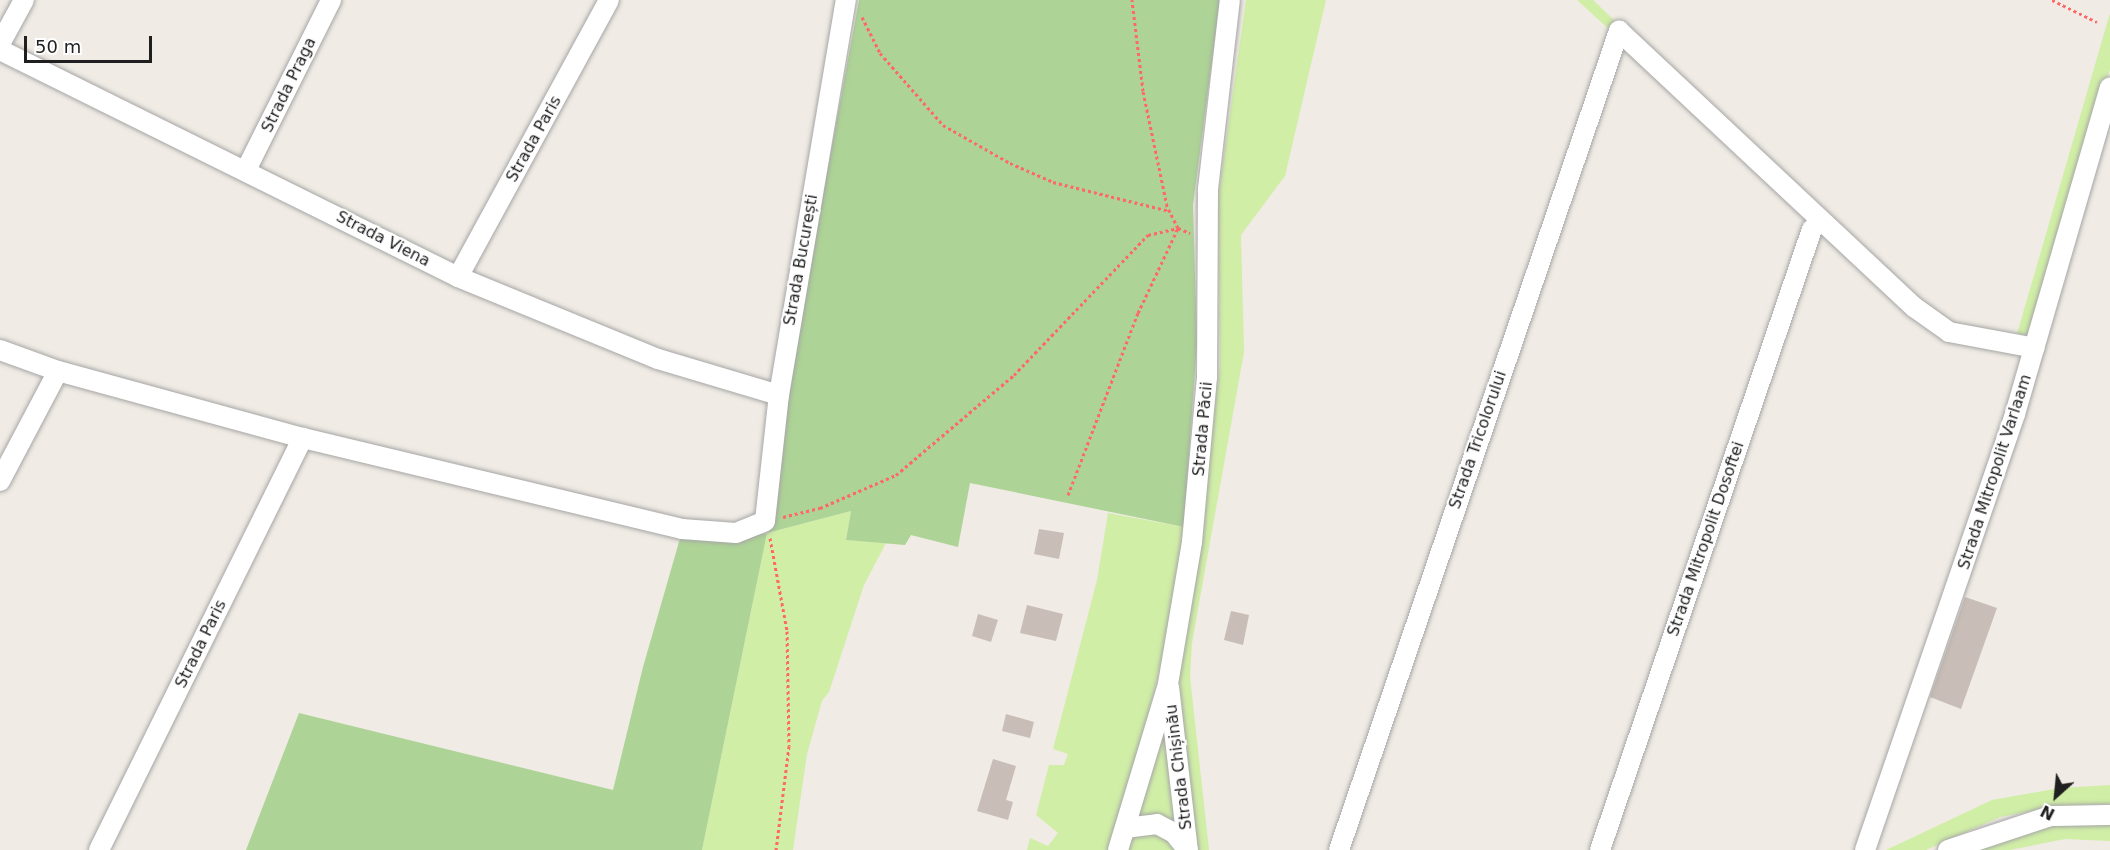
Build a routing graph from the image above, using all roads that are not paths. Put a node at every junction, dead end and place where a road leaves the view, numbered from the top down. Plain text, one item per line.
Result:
1 (24, 0) edge
2 (331, 0) edge
3 (609, 0) edge
4 (1230, 0) edge
5 (853, 5) edge
6 (0, 44) edge
7 (0, 50) edge
8 (2110, 88) edge
9 (246, 170) junction
10 (1812, 229) dead end
11 (459, 277) junction
12 (2035, 348) junction
13 (0, 350) edge
14 (58, 371) junction
15 (779, 395) junction
16 (303, 438) junction
17 (0, 481) edge
18 (1168, 684) junction
19 (2110, 815) edge
20 (1125, 828) junction
21 (99, 850) edge
22 (1118, 850) edge
23 (1188, 850) edge
24 (1339, 850) edge
25 (1600, 850) edge
26 (1865, 850) edge
27 (1948, 850) edge

1 - 6 street
2 - 9 street, Strada Praga
3 - 11 street, Strada Paris
4 - 18 street, Strada Păcii
5 - 15 street, Strada București
7 - 9 street, Strada Viena
8 - 12 street, Strada Mitropolit Varlaam
9 - 11 street, Strada Viena
10 - 25 street, Strada Mitropolit Dosoftei
11 - 15 street, Strada Viena
12 - 24 street, Strada Tricolorului
12 - 26 street, Strada Mitropolit Varlaam
13 - 14 street
14 - 16 street
14 - 17 street
15 - 16 street, Strada București
16 - 21 street, Strada Paris
18 - 20 street, Strada Păcii
18 - 23 street, Strada Chișinău
19 - 27 street
20 - 22 street, Strada Păcii
20 - 23 street

